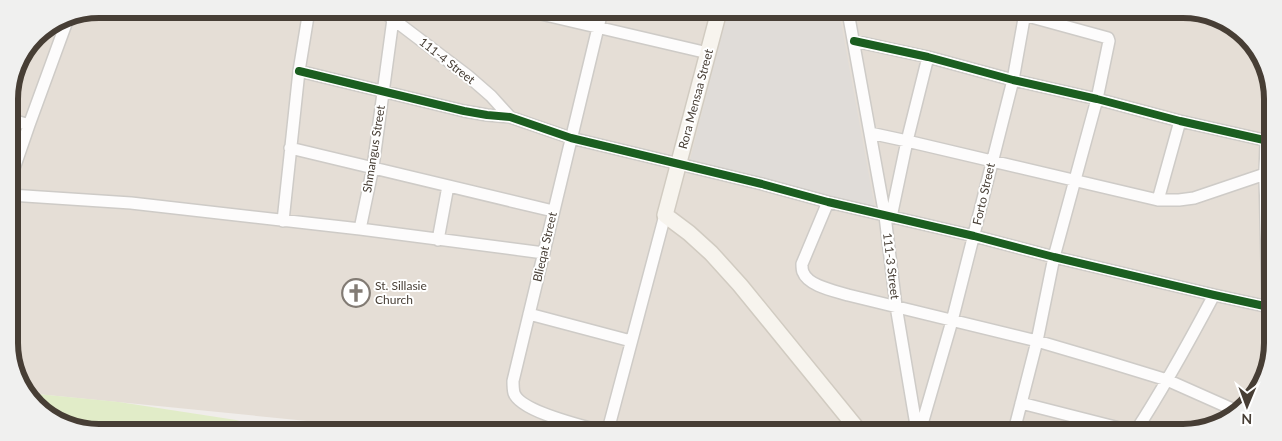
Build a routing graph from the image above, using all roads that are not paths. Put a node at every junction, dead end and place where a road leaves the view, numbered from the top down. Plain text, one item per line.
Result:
1 (308, 18) edge
2 (394, 18) edge
3 (400, 18) edge
4 (599, 18) edge
5 (602, 18) edge
6 (717, 18) edge
7 (849, 18) edge
8 (1024, 18) edge
9 (1038, 18) edge
10 (66, 25) edge
11 (854, 41) junction
12 (708, 53) junction
13 (928, 57) junction
14 (299, 71) junction
15 (1013, 80) junction
16 (382, 91) junction
17 (1097, 98) junction
18 (510, 117) junction
19 (18, 121) edge
20 (1180, 121) junction
21 (29, 125) junction
22 (870, 133) junction
23 (571, 138) junction
24 (1264, 140) edge
25 (907, 141) junction
26 (290, 148) junction
27 (18, 159) edge
28 (992, 162) junction
29 (679, 164) junction
30 (373, 167) junction
31 (1264, 173) edge
32 (1075, 181) junction
33 (448, 186) junction
34 (18, 196) edge
35 (1158, 200) junction
36 (828, 202) junction
37 (553, 211) junction
38 (665, 215) junction
39 (888, 216) junction
40 (283, 221) junction
41 (360, 229) junction
42 (974, 236) junction
43 (438, 240) junction
44 (544, 253) junction
45 (1054, 257) junction
46 (1214, 295) junction
47 (896, 306) junction
48 (1264, 306) edge
49 (529, 314) junction
50 (952, 321) junction
51 (631, 341) junction
52 (1037, 341) junction
53 (1167, 380) junction
54 (1021, 403) junction
55 (1222, 404) edge
56 (853, 423) edge
57 (918, 423) edge
58 (921, 423) edge
59 (1016, 423) edge
60 (1100, 423) edge
61 (1141, 423) edge
62 (575, 424) edge
63 (610, 424) edge

1 - 14 street
2 - 16 street, Shmangus Street
3 - 18 street, 111-4 Street
4 - 23 street, Blieqat Street
5 - 12 street
6 - 12 main road, Rora Mensaa Street
7 - 11 street, 111-3 Street
8 - 15 street, Forto Street
9 - 17 street
10 - 21 street
11 - 13 street
11 - 22 street, 111-3 Street
12 - 29 main road, Rora Mensaa Street
13 - 15 street
13 - 25 street
14 - 16 street
14 - 26 street
15 - 17 street
15 - 28 street, Forto Street
16 - 18 street
16 - 30 street, Shmangus Street
17 - 20 street
17 - 32 street
18 - 23 street
19 - 21 street
20 - 24 street
20 - 35 street
21 - 27 street
22 - 25 street
22 - 39 street, 111-3 Street
23 - 29 street
23 - 37 street, Blieqat Street
25 - 28 street
25 - 39 street
26 - 30 street
26 - 40 street
28 - 32 street
28 - 42 street, Forto Street
29 - 36 street
29 - 38 main road, Rora Mensaa Street
30 - 33 street
30 - 41 street, Shmangus Street
31 - 35 street
32 - 35 street
32 - 45 street
33 - 37 street
33 - 43 street
34 - 40 street
36 - 39 street
36 - 47 street
37 - 44 street, Blieqat Street
38 - 51 street
38 - 56 main road
39 - 42 street
39 - 47 street, 111-3 Street
40 - 41 street
41 - 43 street
42 - 45 street
42 - 50 street, Forto Street
43 - 44 street
44 - 49 street, Blieqat Street
45 - 46 street
45 - 52 street
46 - 48 street
46 - 53 street
47 - 50 street
47 - 57 street, 111-3 Street
49 - 51 street
49 - 62 street, Blieqat Street
50 - 52 street
50 - 58 street, Forto Street
51 - 63 street
52 - 53 street
52 - 54 street
53 - 55 street
53 - 61 street
54 - 59 street
54 - 60 street

